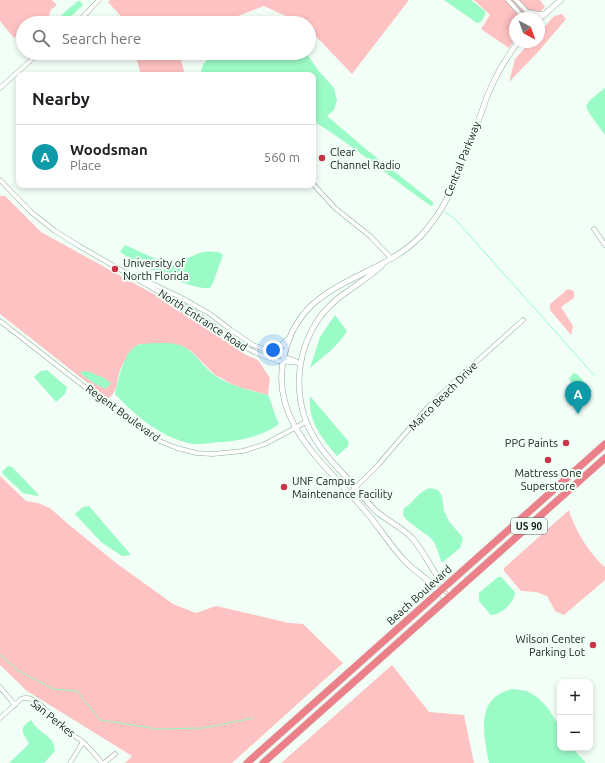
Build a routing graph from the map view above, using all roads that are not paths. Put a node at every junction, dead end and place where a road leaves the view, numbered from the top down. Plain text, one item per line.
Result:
1 (99, 0) edge
2 (508, 0) edge
3 (516, 0) edge
4 (561, 0) edge
5 (519, 12) edge
6 (527, 12) edge
7 (546, 13) edge
8 (84, 16) edge
9 (514, 48) edge
10 (31, 60) edge
11 (18, 72) edge
12 (16, 74) edge
13 (0, 88) edge
14 (0, 180) edge
15 (316, 187) edge
16 (594, 229) dead end
17 (605, 245) edge
18 (389, 259) junction
19 (124, 271) junction
20 (194, 305) junction
21 (197, 314) junction
22 (523, 320) dead end
23 (0, 321) edge
24 (289, 338) junction
25 (266, 350) junction
26 (283, 359) junction
27 (300, 363) junction
28 (306, 422) junction
29 (295, 428) junction
30 (605, 444) edge
31 (605, 458) edge
32 (355, 488) junction
33 (350, 493) junction
34 (446, 586) junction
35 (439, 592) junction
36 (454, 594) junction
37 (447, 600) junction
38 (360, 663) junction
39 (372, 667) junction
40 (356, 680) junction
41 (0, 688) edge
42 (15, 705) junction
43 (0, 718) edge
44 (83, 742) junction
45 (115, 754) dead end
46 (70, 763) edge
47 (103, 763) edge
48 (247, 763) edge
49 (263, 763) edge

1 - 8 street
2 - 5 street
3 - 6 street
4 - 7 street
9 - 18 street, Central Parkway
10 - 11 street
12 - 13 street
14 - 19 street, North Entrance Road
15 - 18 street
16 - 17 street
18 - 24 street, Central Parkway
18 - 27 street, Central Parkway
19 - 20 street, North Entrance Road
19 - 21 street, North Entrance Road
20 - 21 street
20 - 25 street, North Entrance Road
21 - 26 street, North Entrance Road
22 - 32 street, Marco Beach Drive
23 - 29 street, Regent Boulevard
24 - 25 street
24 - 26 street, Central Parkway
25 - 26 street, North Entrance Road
26 - 27 street, North Entrance Road
26 - 29 street, Central Parkway
27 - 28 street, Central Parkway
28 - 29 street, Regent Boulevard
28 - 32 street, Central Parkway
29 - 33 street, Central Parkway
30 - 34 highway, Beach Boulevard / US 90
31 - 36 highway, US 90
32 - 33 street, Marco Beach Drive
32 - 34 street, Central Parkway
33 - 35 street, Central Parkway
34 - 35 highway, Beach Boulevard / US 90
34 - 36 street, Central Parkway
35 - 37 street, Central Parkway
35 - 38 highway, Beach Boulevard / US 90
36 - 37 highway, US 90
37 - 39 highway, US 90
38 - 39 highway
38 - 40 highway
38 - 48 highway, Beach Boulevard / US 90
39 - 40 highway, US 90
40 - 49 highway, US 90
41 - 42 street
42 - 43 street, San Perkes
42 - 44 street, San Perkes
44 - 46 street
44 - 47 street, San Perkes
45 - 47 street

